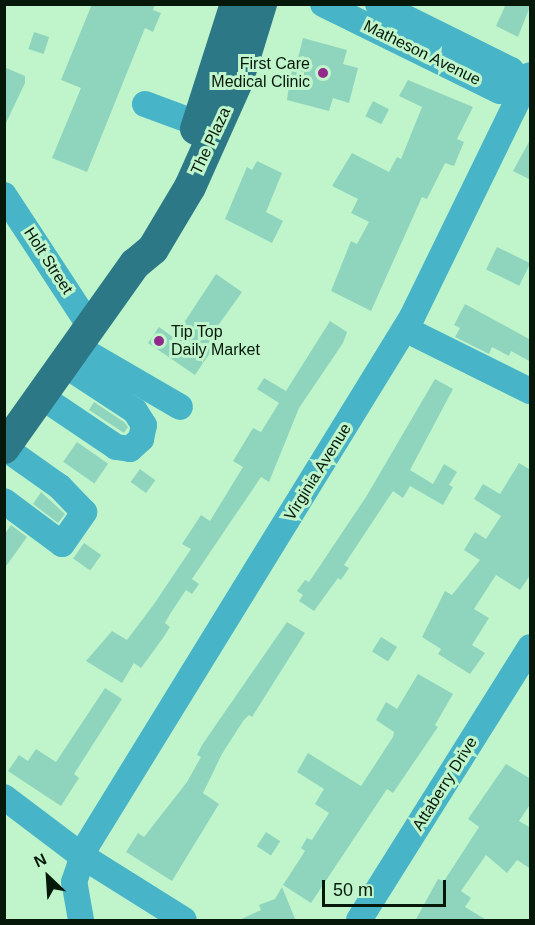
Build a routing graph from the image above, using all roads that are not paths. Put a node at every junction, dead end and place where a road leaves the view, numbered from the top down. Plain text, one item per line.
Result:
1 (236, 4) edge
2 (261, 4) edge
3 (323, 4) edge
4 (378, 4) edge
5 (528, 85) edge
6 (145, 104) dead end
7 (199, 124) junction
8 (4, 195) edge
9 (135, 264) junction
10 (405, 329) junction
11 (78, 347) junction
12 (531, 391) edge
13 (42, 397) junction
14 (180, 407) dead end
15 (4, 448) edge
16 (4, 501) edge
17 (531, 647) edge
18 (4, 797) edge
19 (82, 856) junction
20 (81, 921) edge
21 (184, 921) edge
22 (359, 921) edge

1 - 7 main road, The Plaza
2 - 9 main road, The Plaza
3 - 5 street, Matheson Avenue
4 - 5 street, Matheson Avenue
5 - 10 street, Virginia Avenue
6 - 7 street
7 - 9 main road, The Plaza
8 - 11 street, Holt Street
9 - 11 main road, The Plaza
10 - 12 street
10 - 19 street, Virginia Avenue
11 - 13 main road, The Plaza
11 - 13 street
11 - 14 street
13 - 15 main road, The Plaza
15 - 16 street
17 - 22 street, Attaberry Drive
18 - 19 street
19 - 20 street, Virginia Avenue
19 - 21 street

